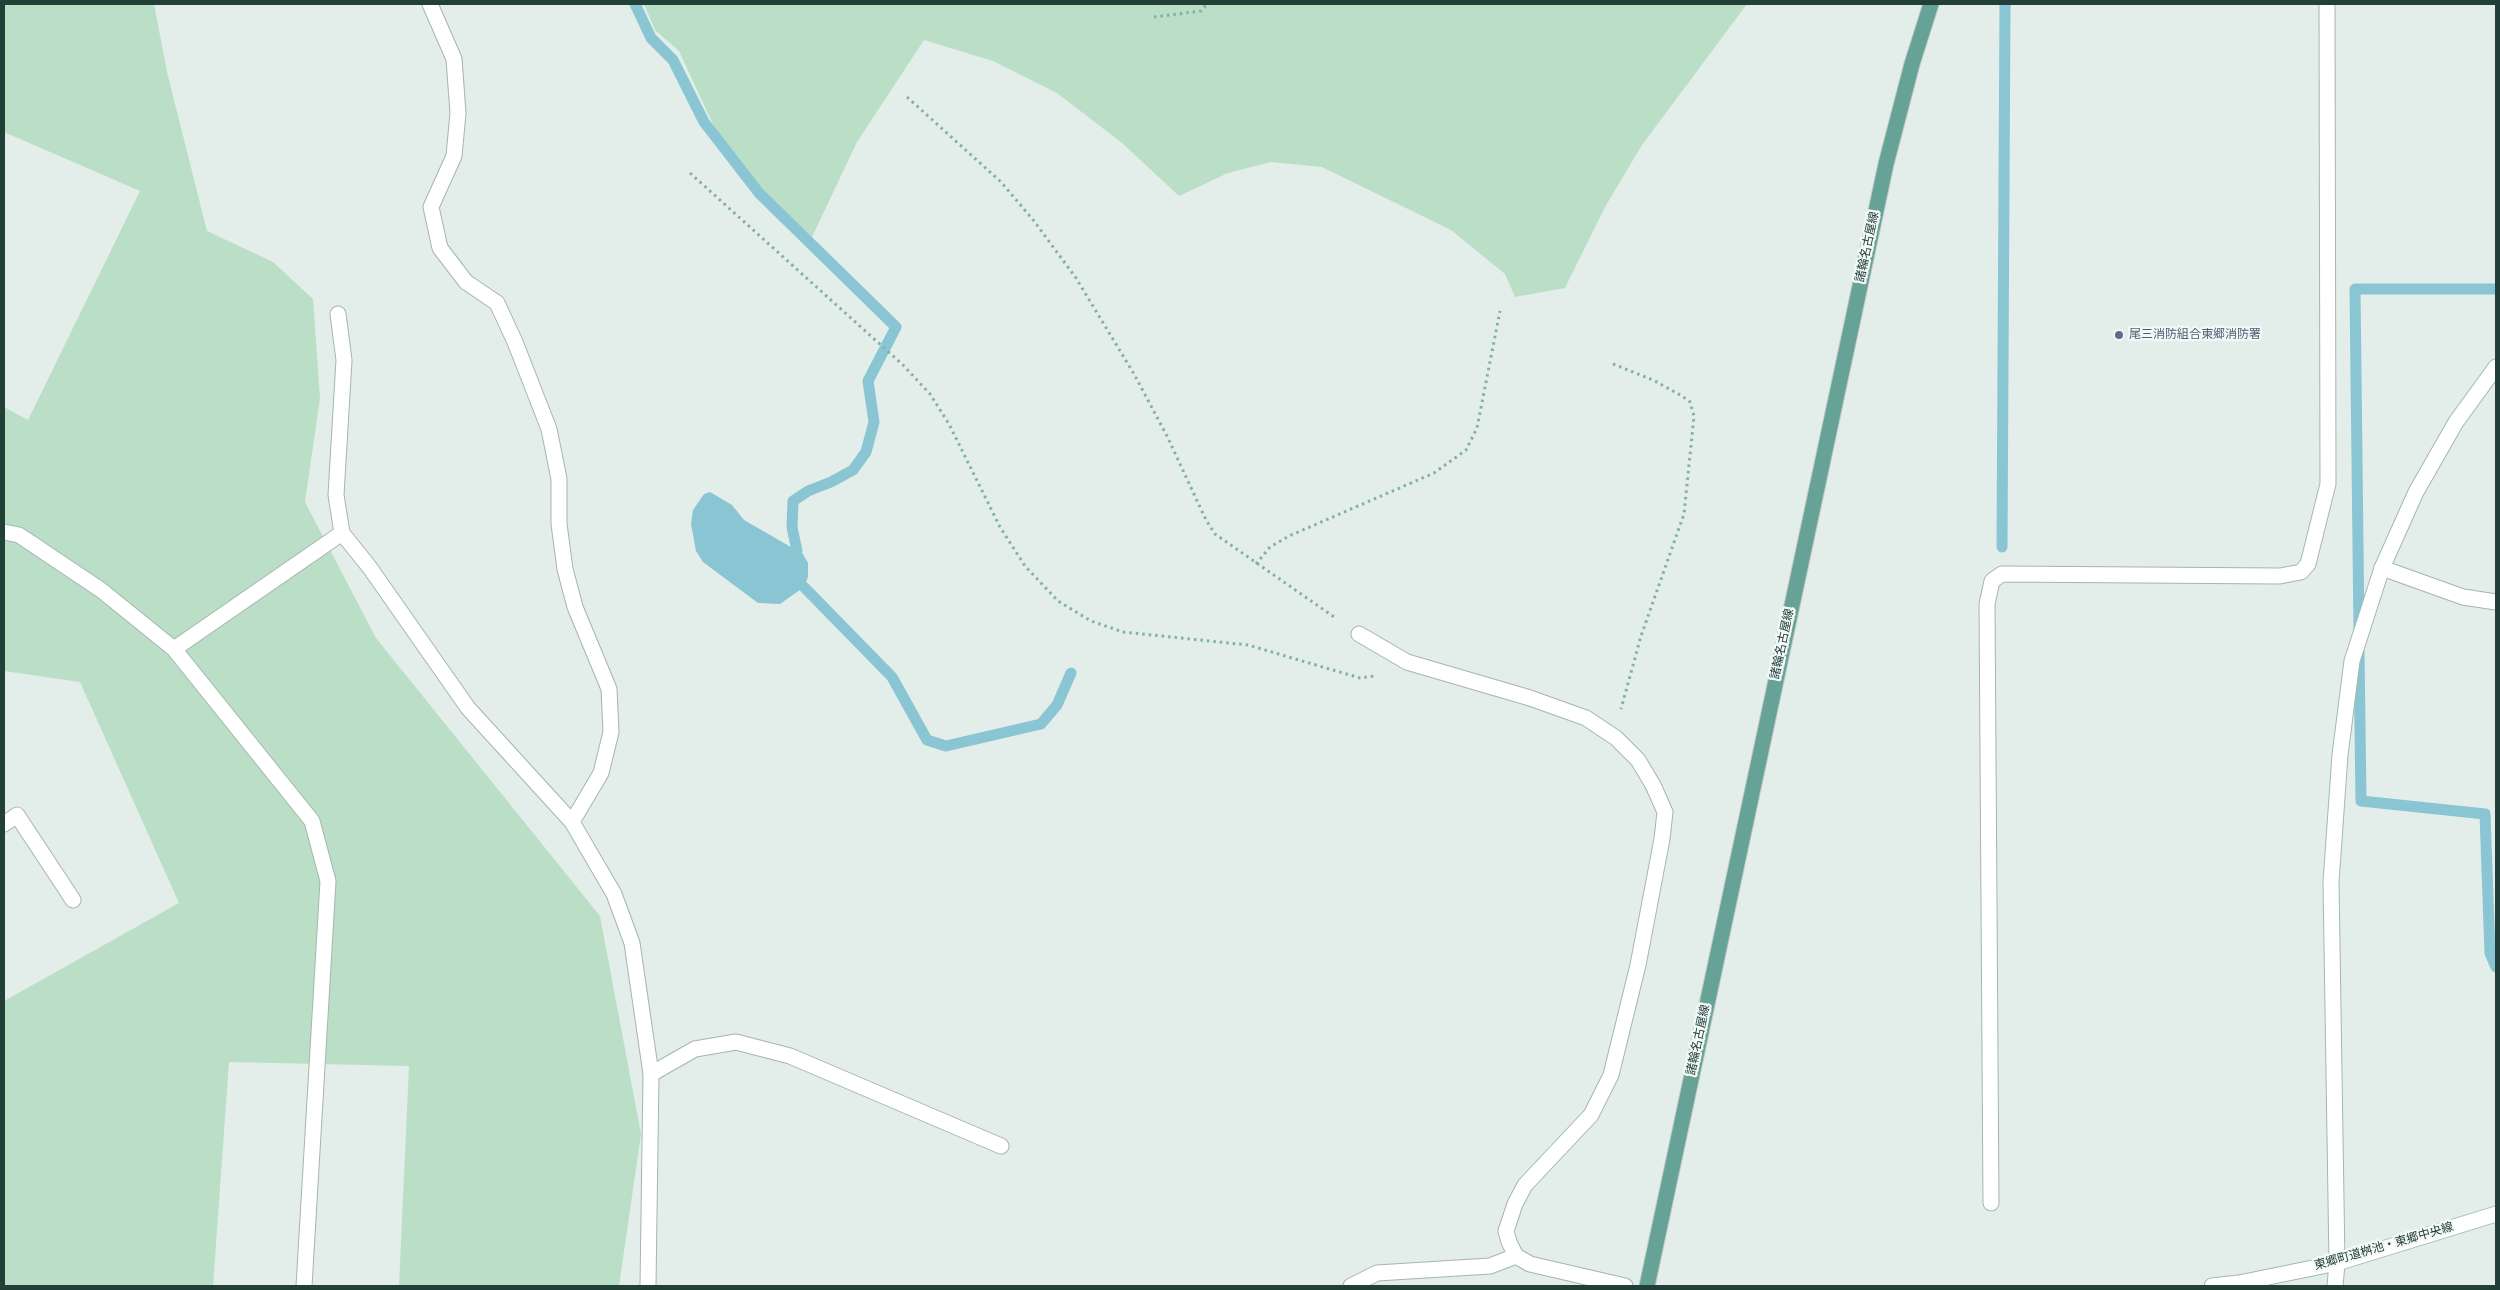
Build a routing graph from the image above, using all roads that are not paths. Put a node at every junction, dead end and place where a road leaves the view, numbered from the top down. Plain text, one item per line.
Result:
1 (430, 4) edge
2 (1931, 4) edge
3 (2327, 4) edge
4 (338, 314) dead end
5 (2496, 367) edge
6 (4, 532) edge
7 (342, 533) junction
8 (2382, 568) junction
9 (2496, 602) edge
10 (1359, 634) road end
11 (174, 649) junction
12 (572, 822) junction
13 (4, 824) edge
14 (73, 900) dead end
15 (651, 1074) junction
16 (1001, 1146) dead end
17 (1991, 1203) dead end
18 (2496, 1214) edge
19 (1516, 1256) junction
20 (2338, 1262) junction
21 (304, 1286) edge
22 (648, 1286) edge
23 (1351, 1286) edge
24 (1625, 1286) edge
25 (1647, 1286) edge
26 (2212, 1286) edge
27 (2335, 1286) edge

1 - 12 street
2 - 25 main road, 諸輪名古屋線
3 - 17 street
4 - 7 street
5 - 8 street
6 - 11 street
7 - 11 street
7 - 12 street
8 - 9 street
8 - 20 street
10 - 19 street
11 - 21 street
12 - 15 street
13 - 14 street
15 - 16 street
15 - 22 street
18 - 20 street, 東郷町道桝池・東郷中央線
19 - 23 street
19 - 24 street
20 - 26 street, 東郷町道桝池・東郷中央線
20 - 27 street

